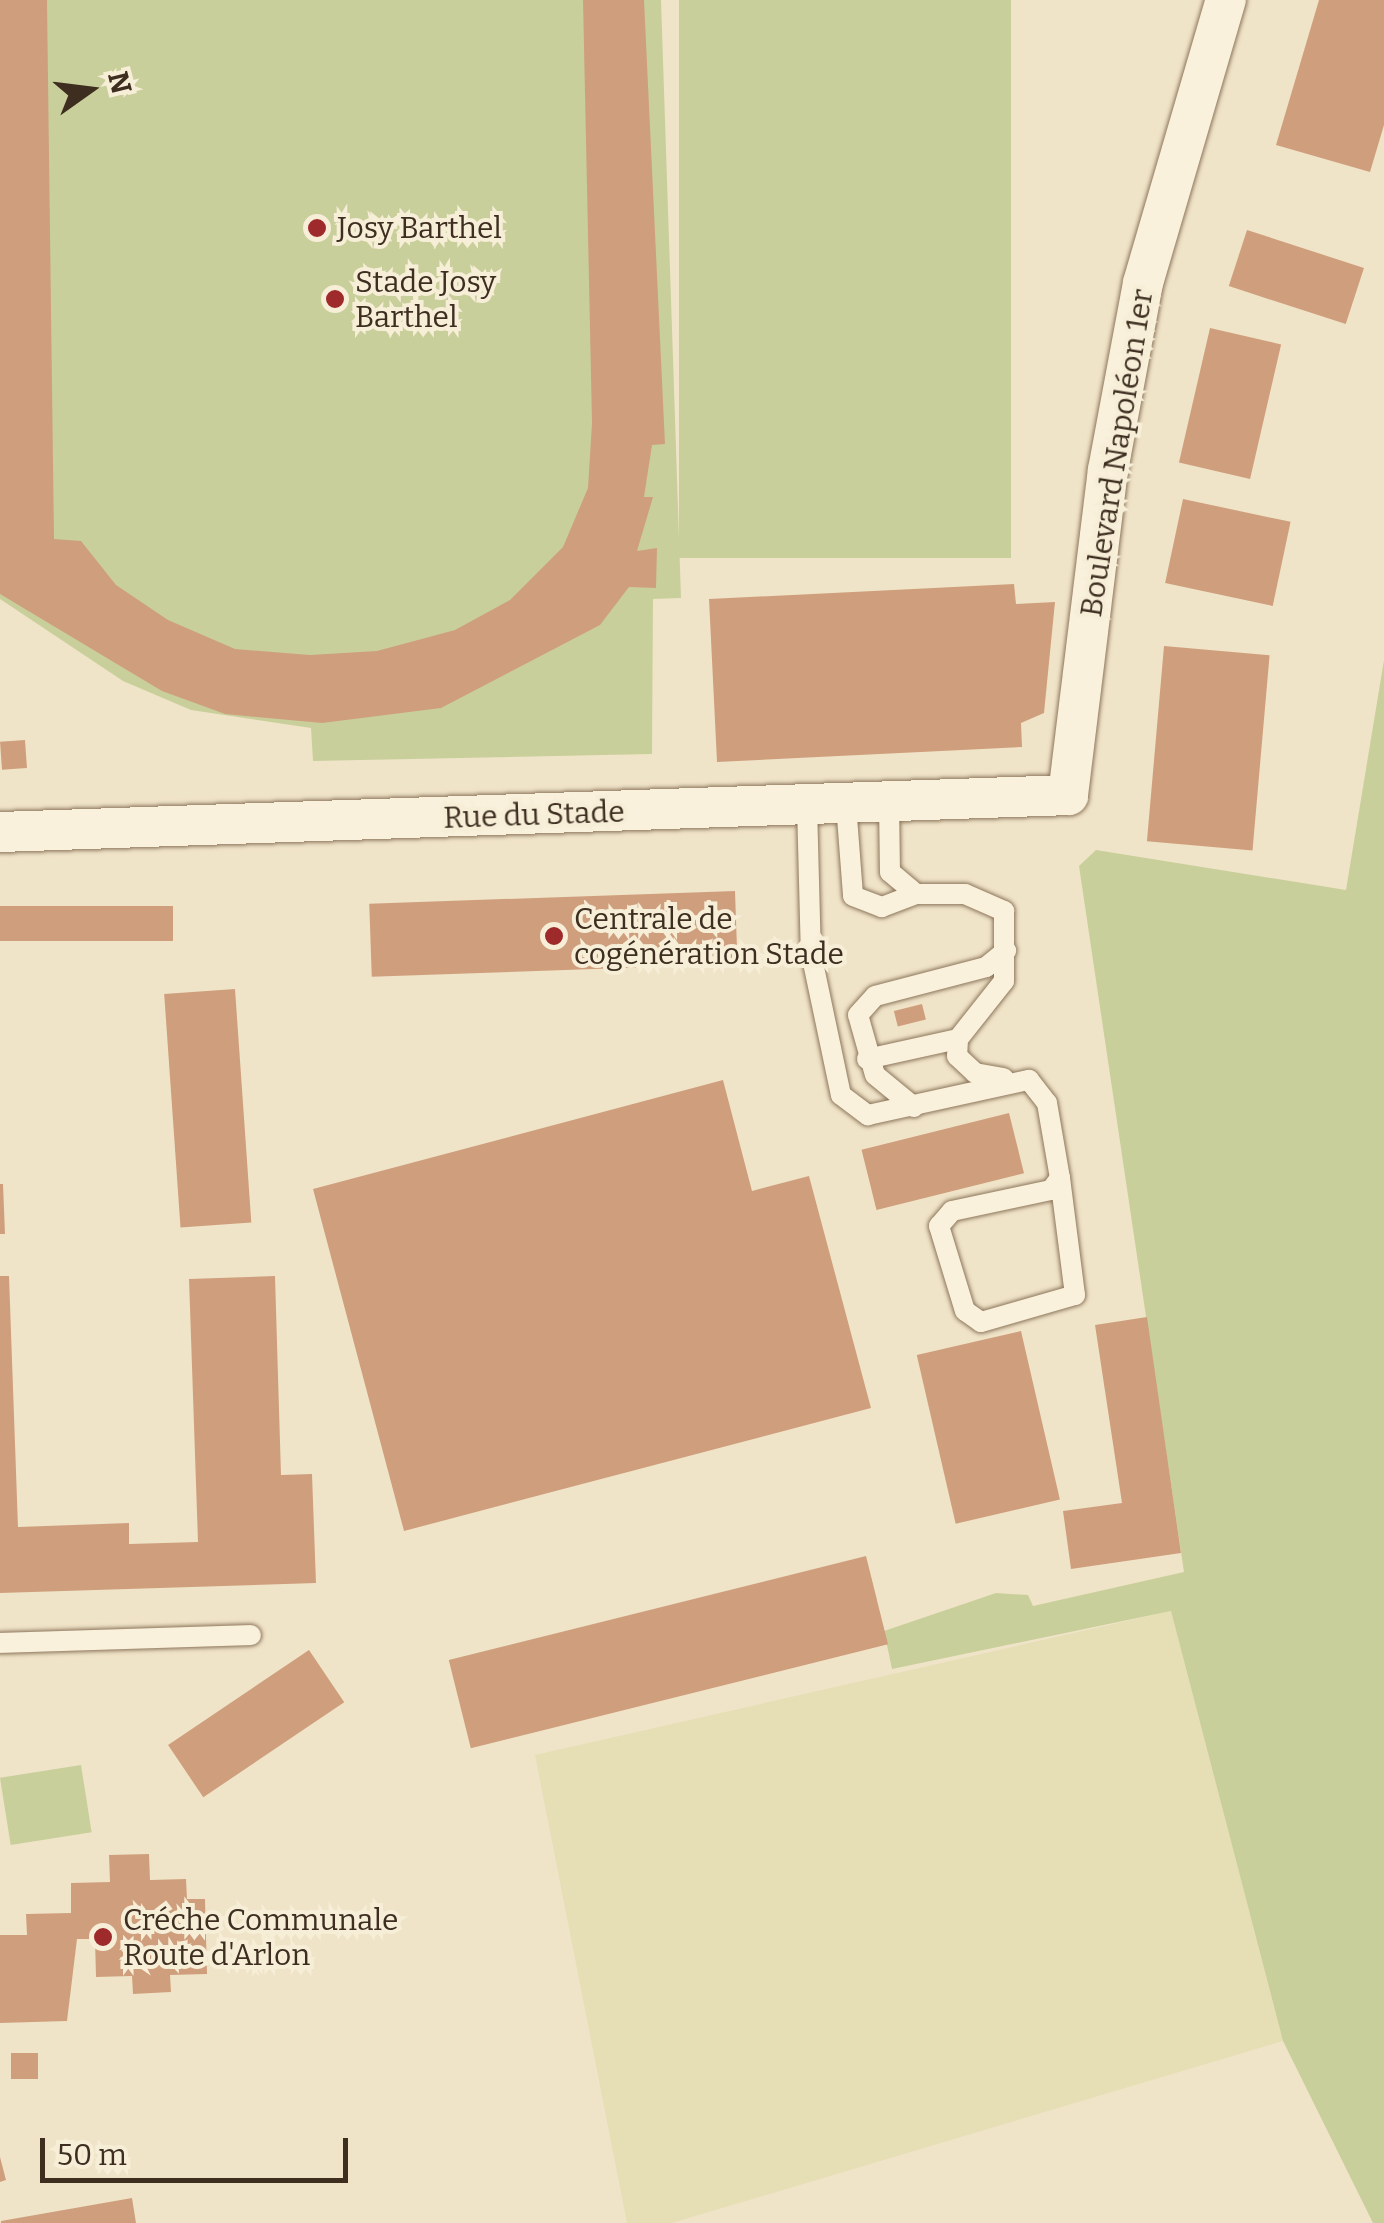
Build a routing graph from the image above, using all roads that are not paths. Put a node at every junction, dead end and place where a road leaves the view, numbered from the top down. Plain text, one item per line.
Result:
1 (1226, 0) edge
2 (1068, 796) joint
3 (889, 802) junction
4 (827, 804) junction
5 (0, 832) edge
6 (916, 894) junction
7 (1006, 951) junction
8 (958, 1039) junction
9 (867, 1058) junction
10 (1010, 1080) junction
11 (914, 1107) junction
12 (1060, 1178) junction
13 (250, 1635) dead end
14 (0, 1643) edge

1 - 2 street, Boulevard Napoléon 1er
2 - 3 street, Rue du Stade
3 - 4 street, Rue du Stade
3 - 6 lane
4 - 5 street, Rue du Stade
4 - 6 lane
4 - 11 lane
6 - 7 lane
7 - 8 lane
7 - 9 lane
8 - 9 lane
8 - 10 lane
9 - 11 lane
10 - 11 lane
10 - 12 lane
12 - 12 lane
13 - 14 lane

